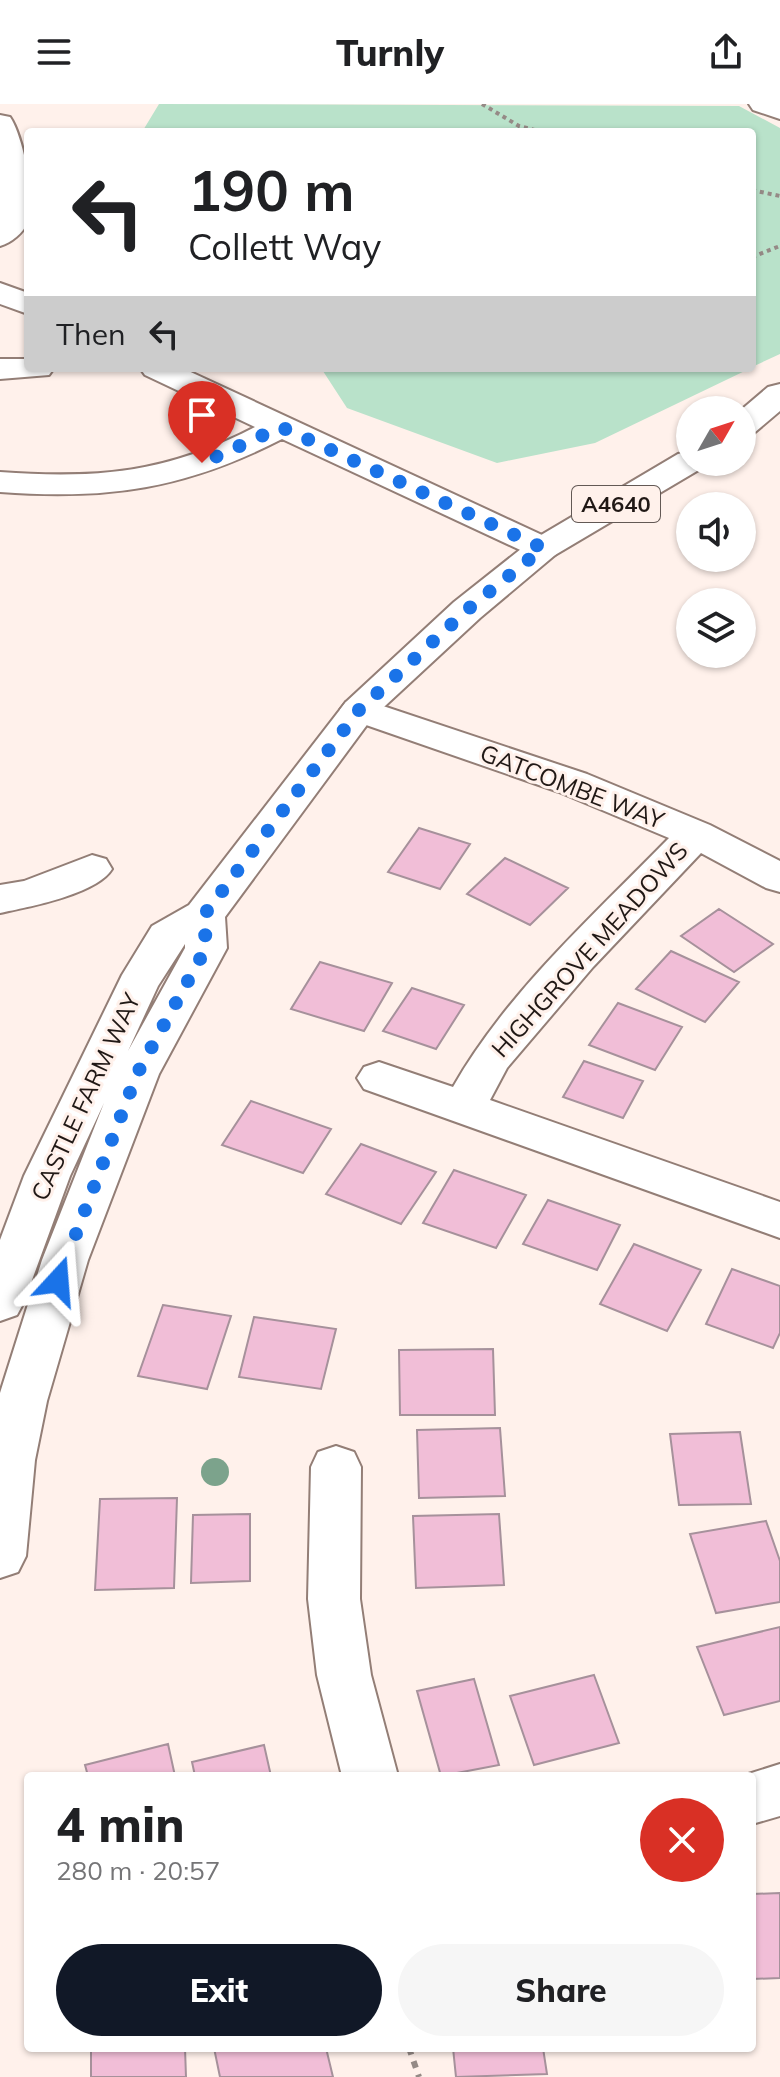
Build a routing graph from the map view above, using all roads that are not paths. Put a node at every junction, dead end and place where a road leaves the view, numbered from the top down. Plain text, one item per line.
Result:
1 (763, 104) edge
2 (780, 111) edge
3 (0, 123) edge
4 (0, 237) edge
5 (0, 292) edge
6 (24, 303) edge
7 (24, 368) edge
8 (0, 369) edge
9 (165, 372) edge
10 (780, 394) edge
11 (756, 414) edge
12 (780, 421) edge
13 (281, 427) junction
14 (756, 430) edge
15 (676, 469) edge
16 (0, 482) edge
17 (543, 548) junction
18 (359, 710) junction
19 (696, 834) junction
20 (92, 869) dead end
21 (780, 878) edge
22 (0, 899) edge
23 (204, 915) junction
24 (379, 1078) dead end
25 (463, 1108) junction
26 (780, 1220) edge
27 (0, 1302) edge
28 (336, 1467) dead end
29 (0, 1556) edge
30 (369, 1772) edge
31 (780, 1790) edge
32 (756, 1797) edge

1 - 2 street
3 - 4 street
5 - 6 street
7 - 8 street
9 - 13 street
10 - 11 street
12 - 14 street
13 - 16 street
13 - 17 street
15 - 17 street, CASTLE FARM WAY / A4640
17 - 18 street, CASTLE FARM WAY / A4640
18 - 19 street, GATCOMBE WAY
18 - 23 street, CASTLE FARM WAY / A4640
19 - 21 street, GATCOMBE WAY
19 - 25 street, HIGHGROVE MEADOWS
20 - 22 street
23 - 27 street, CASTLE FARM WAY / A4640
23 - 29 street, CASTLE FARM WAY
24 - 25 street
25 - 26 street
28 - 30 street
31 - 32 street

